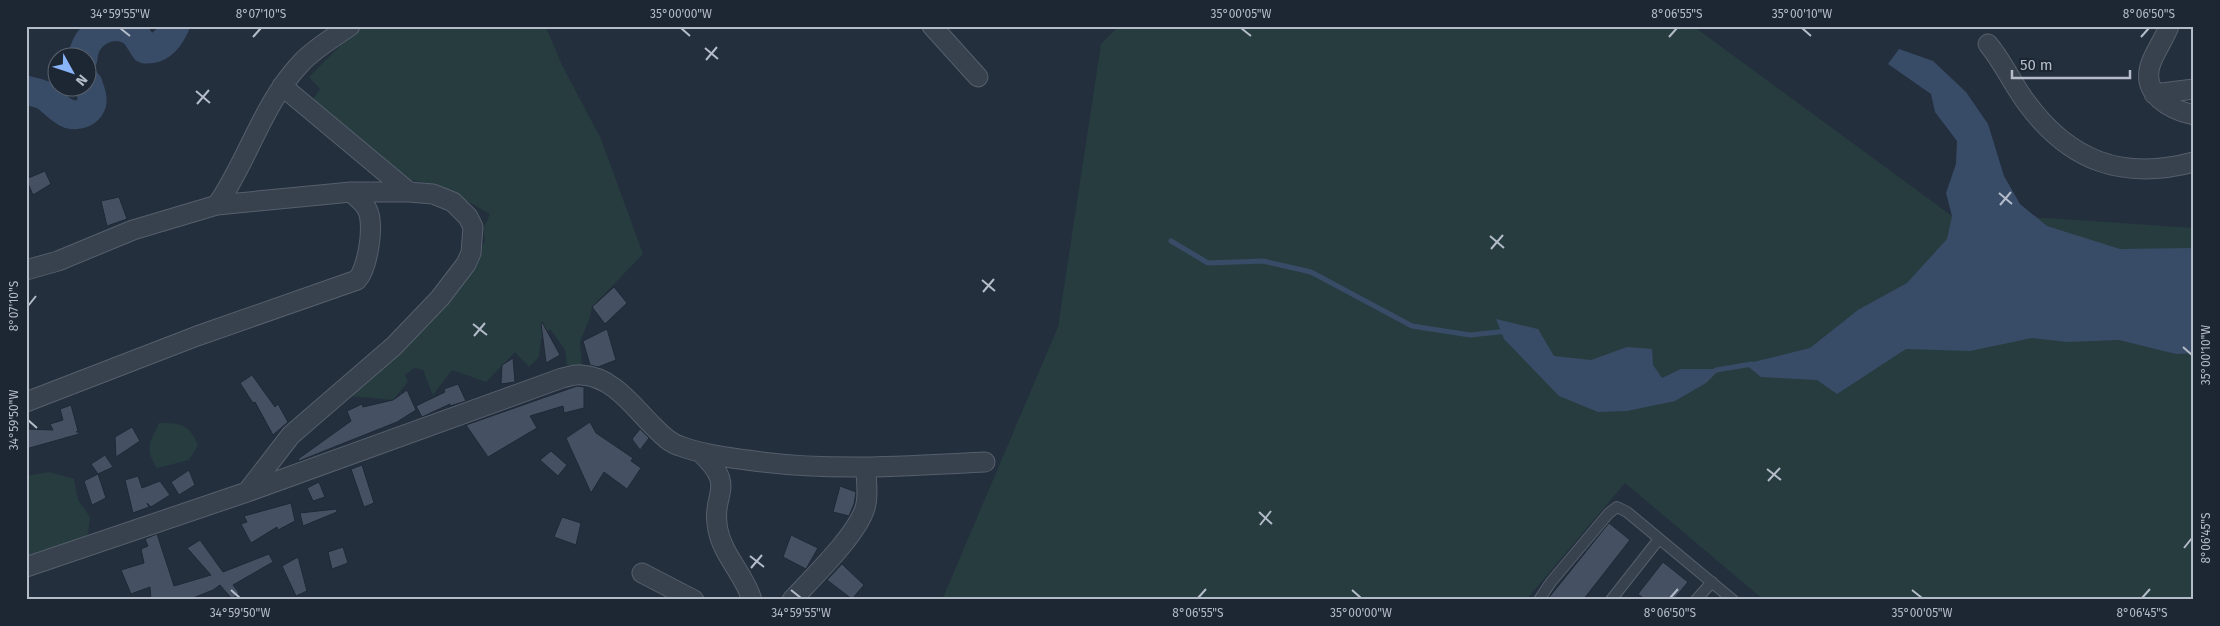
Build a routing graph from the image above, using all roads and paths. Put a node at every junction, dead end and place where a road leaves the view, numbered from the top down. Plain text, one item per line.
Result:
1 (350, 26) edge
2 (932, 26) edge
3 (2169, 26) edge
4 (1988, 44) dead end
5 (978, 76) dead end
6 (282, 86) junction
7 (2194, 89) edge
8 (2154, 94) junction
9 (2194, 115) edge
10 (2194, 162) edge
11 (351, 192) junction
12 (409, 192) junction
13 (217, 205) junction
14 (26, 270) edge
15 (26, 402) edge
16 (700, 452) junction
17 (985, 462) dead end
18 (866, 469) junction
19 (247, 492) junction
20 (1659, 538) junction
21 (26, 567) edge
22 (642, 573) dead end
23 (1712, 582) junction
24 (1542, 599) edge
25 (694, 600) edge
26 (752, 600) edge
27 (792, 600) edge
28 (1611, 600) edge
29 (1696, 600) edge
30 (1733, 600) edge

1 - 6 street
2 - 5 street
3 - 8 street
4 - 10 street
6 - 12 street
6 - 13 street
7 - 8 street
8 - 9 street
11 - 12 street
11 - 13 street
11 - 15 street
12 - 19 street
13 - 14 street
16 - 18 street
16 - 19 street
16 - 26 street
17 - 18 street
18 - 27 street
19 - 21 street
20 - 23 lane
20 - 24 lane
20 - 28 lane
22 - 25 street
23 - 29 lane
23 - 30 lane

